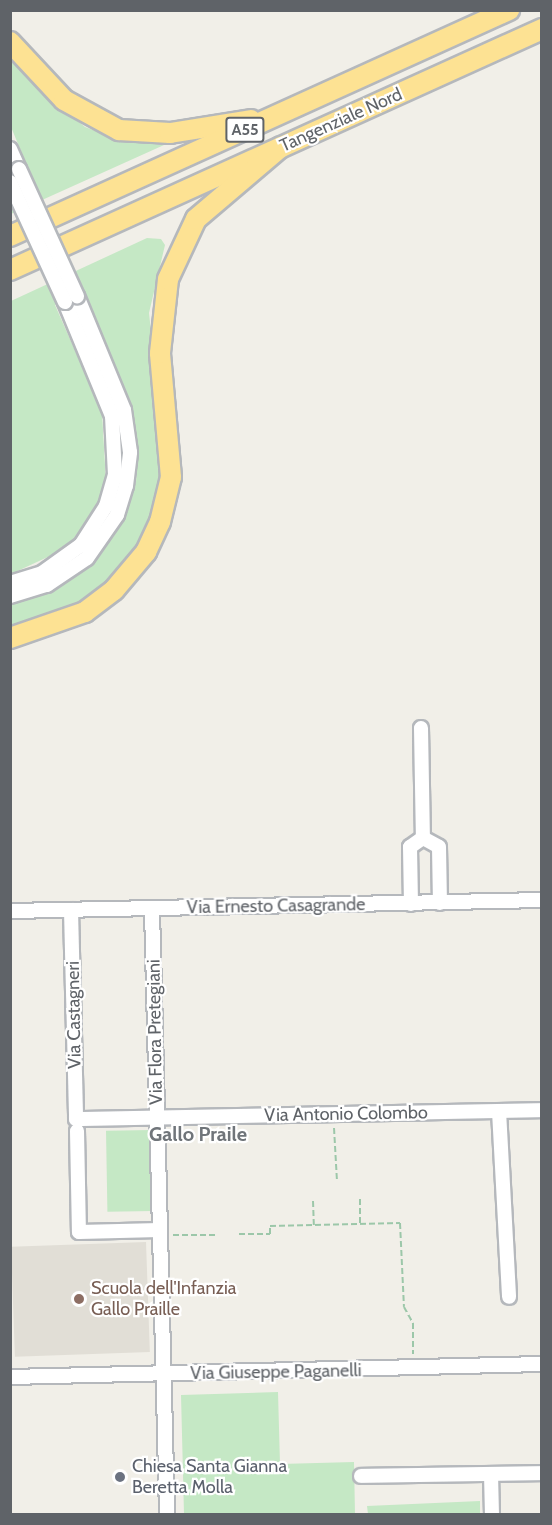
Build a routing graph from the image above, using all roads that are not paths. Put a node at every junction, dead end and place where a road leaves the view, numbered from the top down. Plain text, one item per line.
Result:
1 (509, 10) edge
2 (542, 29) edge
3 (10, 42) edge
4 (274, 116) junction
5 (281, 147) junction
6 (10, 149) edge
7 (10, 182) edge
8 (10, 236) edge
9 (10, 270) edge
10 (71, 299) junction
11 (10, 583) edge
12 (10, 596) edge
13 (10, 638) edge
14 (421, 728) dead end
15 (423, 838) junction
16 (542, 900) edge
17 (440, 903) junction
18 (411, 904) junction
19 (152, 909) junction
20 (71, 910) junction
21 (10, 911) edge
22 (542, 1110) edge
23 (499, 1111) junction
24 (157, 1118) junction
25 (76, 1125) junction
26 (165, 1231) junction
27 (509, 1297) dead end
28 (542, 1364) edge
29 (164, 1374) junction
30 (10, 1377) edge
31 (542, 1473) edge
32 (491, 1474) junction
33 (361, 1476) dead end
34 (167, 1515) edge
35 (492, 1515) edge

1 - 4 highway, Tangenziale Nord / A55
2 - 5 highway, Tangenziale Nord / A55
3 - 4 highway
4 - 8 highway, Tangenziale Nord / A55
5 - 9 highway, Tangenziale Nord / A55
5 - 13 highway
6 - 10 street, bridge
7 - 10 street, bridge
10 - 11 street
10 - 12 street
14 - 15 street
15 - 17 street
15 - 18 street
16 - 17 street, Via Ernesto Casagrande
17 - 18 street, Via Ernesto Casagrande
18 - 19 street, Via Ernesto Casagrande
19 - 20 street, Via Ernesto Casagrande
19 - 24 street, Via Flora Pretegiani
20 - 21 street, Via Ernesto Casagrande
20 - 25 street, Via Castagneri
22 - 23 street, Via Antonio Colombo
23 - 24 street, Via Antonio Colombo
23 - 27 street
24 - 25 street, Via Antonio Colombo
24 - 26 street, Via Flora Pretegiani
25 - 26 street, Via Castagneri
26 - 29 street, Via Flora Pretegiani
28 - 29 street, Via Giuseppe Paganelli
29 - 30 street, Via Giuseppe Paganelli
29 - 34 street, Via Flora Pretegiani
31 - 32 street
32 - 33 street
32 - 35 street

